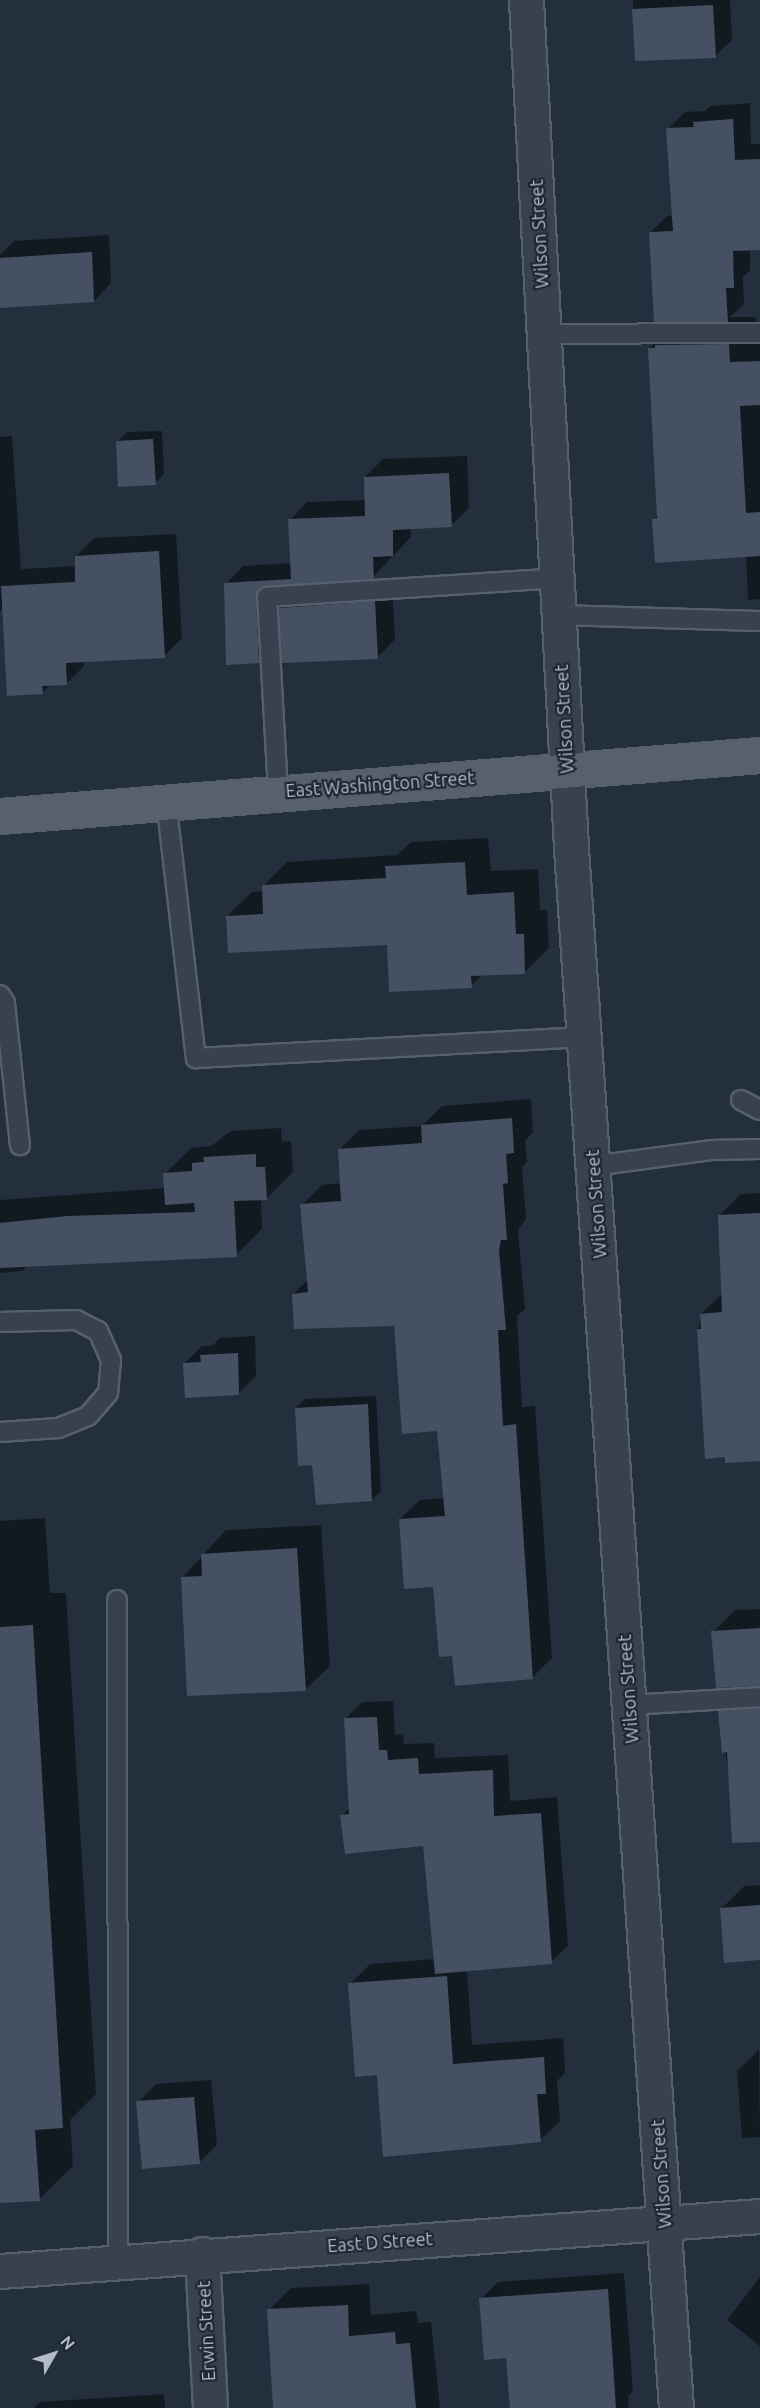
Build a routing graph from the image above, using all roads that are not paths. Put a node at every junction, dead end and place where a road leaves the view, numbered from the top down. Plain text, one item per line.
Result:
1 (526, 0) edge
2 (760, 333) edge
3 (544, 334) junction
4 (557, 578) junction
5 (559, 615) junction
6 (760, 621) edge
7 (760, 755) edge
8 (567, 770) junction
9 (278, 792) junction
10 (166, 800) junction
11 (0, 816) edge
12 (0, 995) edge
13 (585, 1036) junction
14 (741, 1100) dead end
15 (760, 1110) edge
16 (20, 1145) dead end
17 (760, 1149) edge
18 (593, 1166) junction
19 (0, 1322) edge
20 (0, 1432) edge
21 (117, 1600) dead end
22 (760, 1697) edge
23 (630, 1705) junction
24 (760, 2216) edge
25 (664, 2223) junction
26 (202, 2254) junction
27 (118, 2261) junction
28 (0, 2271) edge
29 (210, 2408) edge
30 (676, 2408) edge

1 - 3 street, Wilson Street
2 - 3 lane
3 - 4 street, Wilson Street
4 - 5 street, Wilson Street
4 - 9 lane
5 - 6 lane
5 - 8 street, Wilson Street
7 - 8 main road, East Washington Street
8 - 9 main road, East Washington Street
8 - 13 street, Wilson Street
9 - 10 main road, East Washington Street
10 - 11 main road, East Washington Street
10 - 13 lane
12 - 16 lane
13 - 18 street, Wilson Street
14 - 15 lane
17 - 18 lane
18 - 23 street, Wilson Street
19 - 20 lane
21 - 27 lane
22 - 23 lane
23 - 25 street, Wilson Street
24 - 25 street, East D Street
25 - 26 street, East D Street
25 - 30 street, Wilson Street
26 - 27 street, East D Street
26 - 29 street, Erwin Street
27 - 28 street, East D Street

